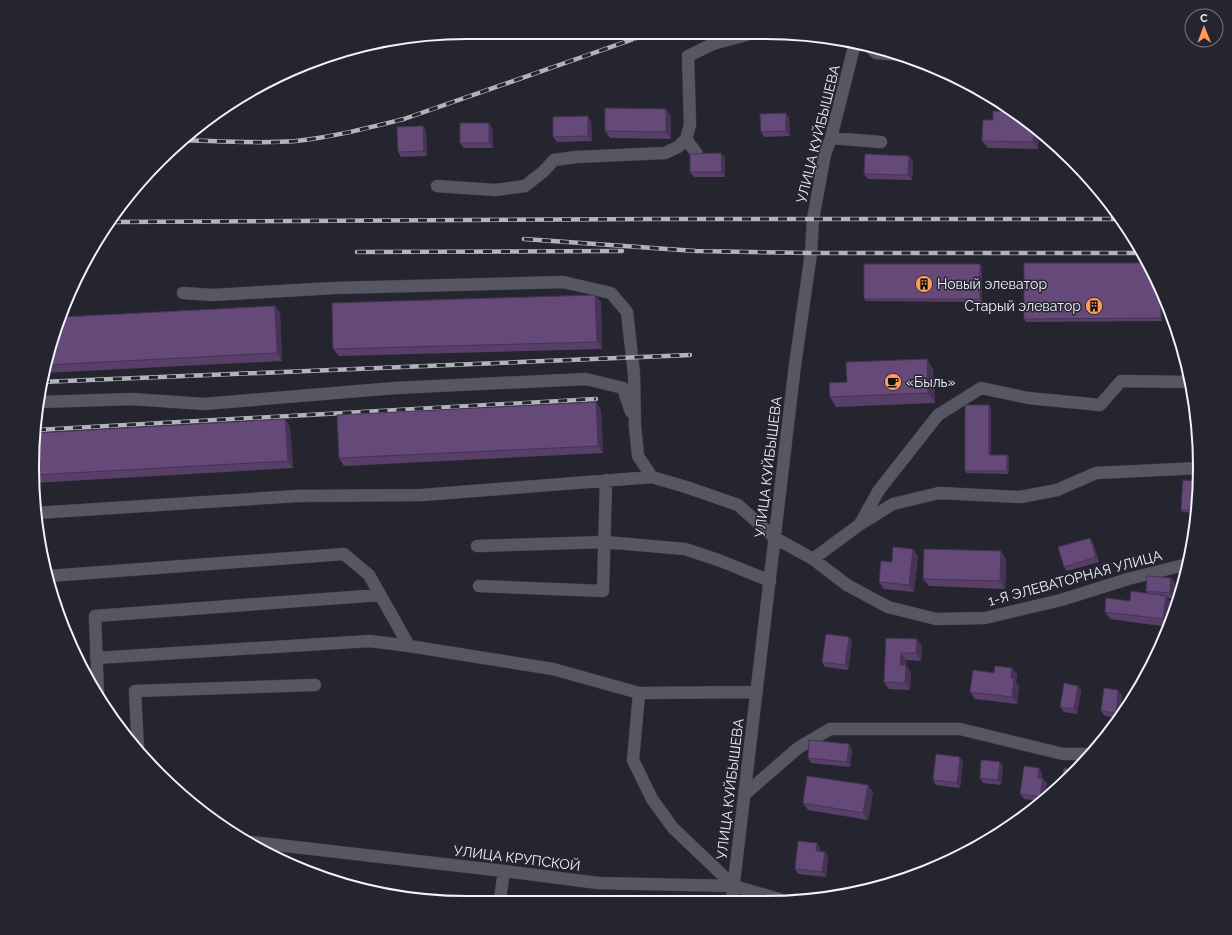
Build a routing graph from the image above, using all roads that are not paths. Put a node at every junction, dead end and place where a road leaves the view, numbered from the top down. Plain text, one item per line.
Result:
1 (731, 39) edge
2 (854, 48) edge
3 (831, 138) junction
4 (686, 139) junction
5 (880, 142) dead end
6 (697, 154) edge
7 (437, 186) dead end
8 (183, 293) dead end
9 (1184, 382) edge
10 (44, 402) edge
11 (635, 426) junction
12 (1193, 468) edge
13 (652, 477) junction
14 (606, 480) junction
15 (42, 513) edge
16 (859, 525) junction
17 (775, 538) junction
18 (605, 542) junction
19 (477, 546) dead end
20 (813, 559) junction
21 (1180, 569) edge
22 (53, 576) edge
23 (770, 581) junction
24 (479, 586) dead end
25 (380, 595) junction
26 (409, 646) junction
27 (96, 658) junction
28 (97, 684) edge
29 (315, 684) dead end
30 (639, 692) junction
31 (757, 692) junction
32 (138, 741) edge
33 (1083, 754) edge
34 (745, 794) junction
35 (261, 843) edge
36 (504, 871) junction
37 (734, 886) junction
38 (500, 896) edge
39 (732, 896) edge
40 (769, 896) edge

1 - 4 street
2 - 3 street, УЛИЦА КУЙБЫШЕВА
3 - 5 street
3 - 17 street, УЛИЦА КУЙБЫШЕВА
4 - 6 street
4 - 7 street
8 - 11 street
9 - 16 street
10 - 11 street
11 - 13 street
12 - 16 street
13 - 14 street
13 - 17 street, 1-Я ЭЛЕВАТОРНАЯ УЛИЦА
14 - 15 street
14 - 18 street
16 - 20 street
17 - 20 street, 1-Я ЭЛЕВАТОРНАЯ УЛИЦА
17 - 23 street, УЛИЦА КУЙБЫШЕВА
18 - 19 street
18 - 23 street
18 - 24 street
20 - 21 street, 1-Я ЭЛЕВАТОРНАЯ УЛИЦА
22 - 25 street
23 - 31 street, УЛИЦА КУЙБЫШЕВА
25 - 26 street
25 - 27 street
26 - 27 street
26 - 30 street
27 - 28 street
29 - 32 street
30 - 31 street
30 - 37 street
31 - 34 street, УЛИЦА КУЙБЫШЕВА
33 - 34 street
34 - 37 street, УЛИЦА КУЙБЫШЕВА
35 - 36 street, УЛИЦА КРУПСКОЙ
36 - 37 street, УЛИЦА КРУПСКОЙ
36 - 38 street
37 - 39 street, УЛИЦА КУЙБЫШЕВА
37 - 40 street, УЛИЦА КРУПСКОЙ

